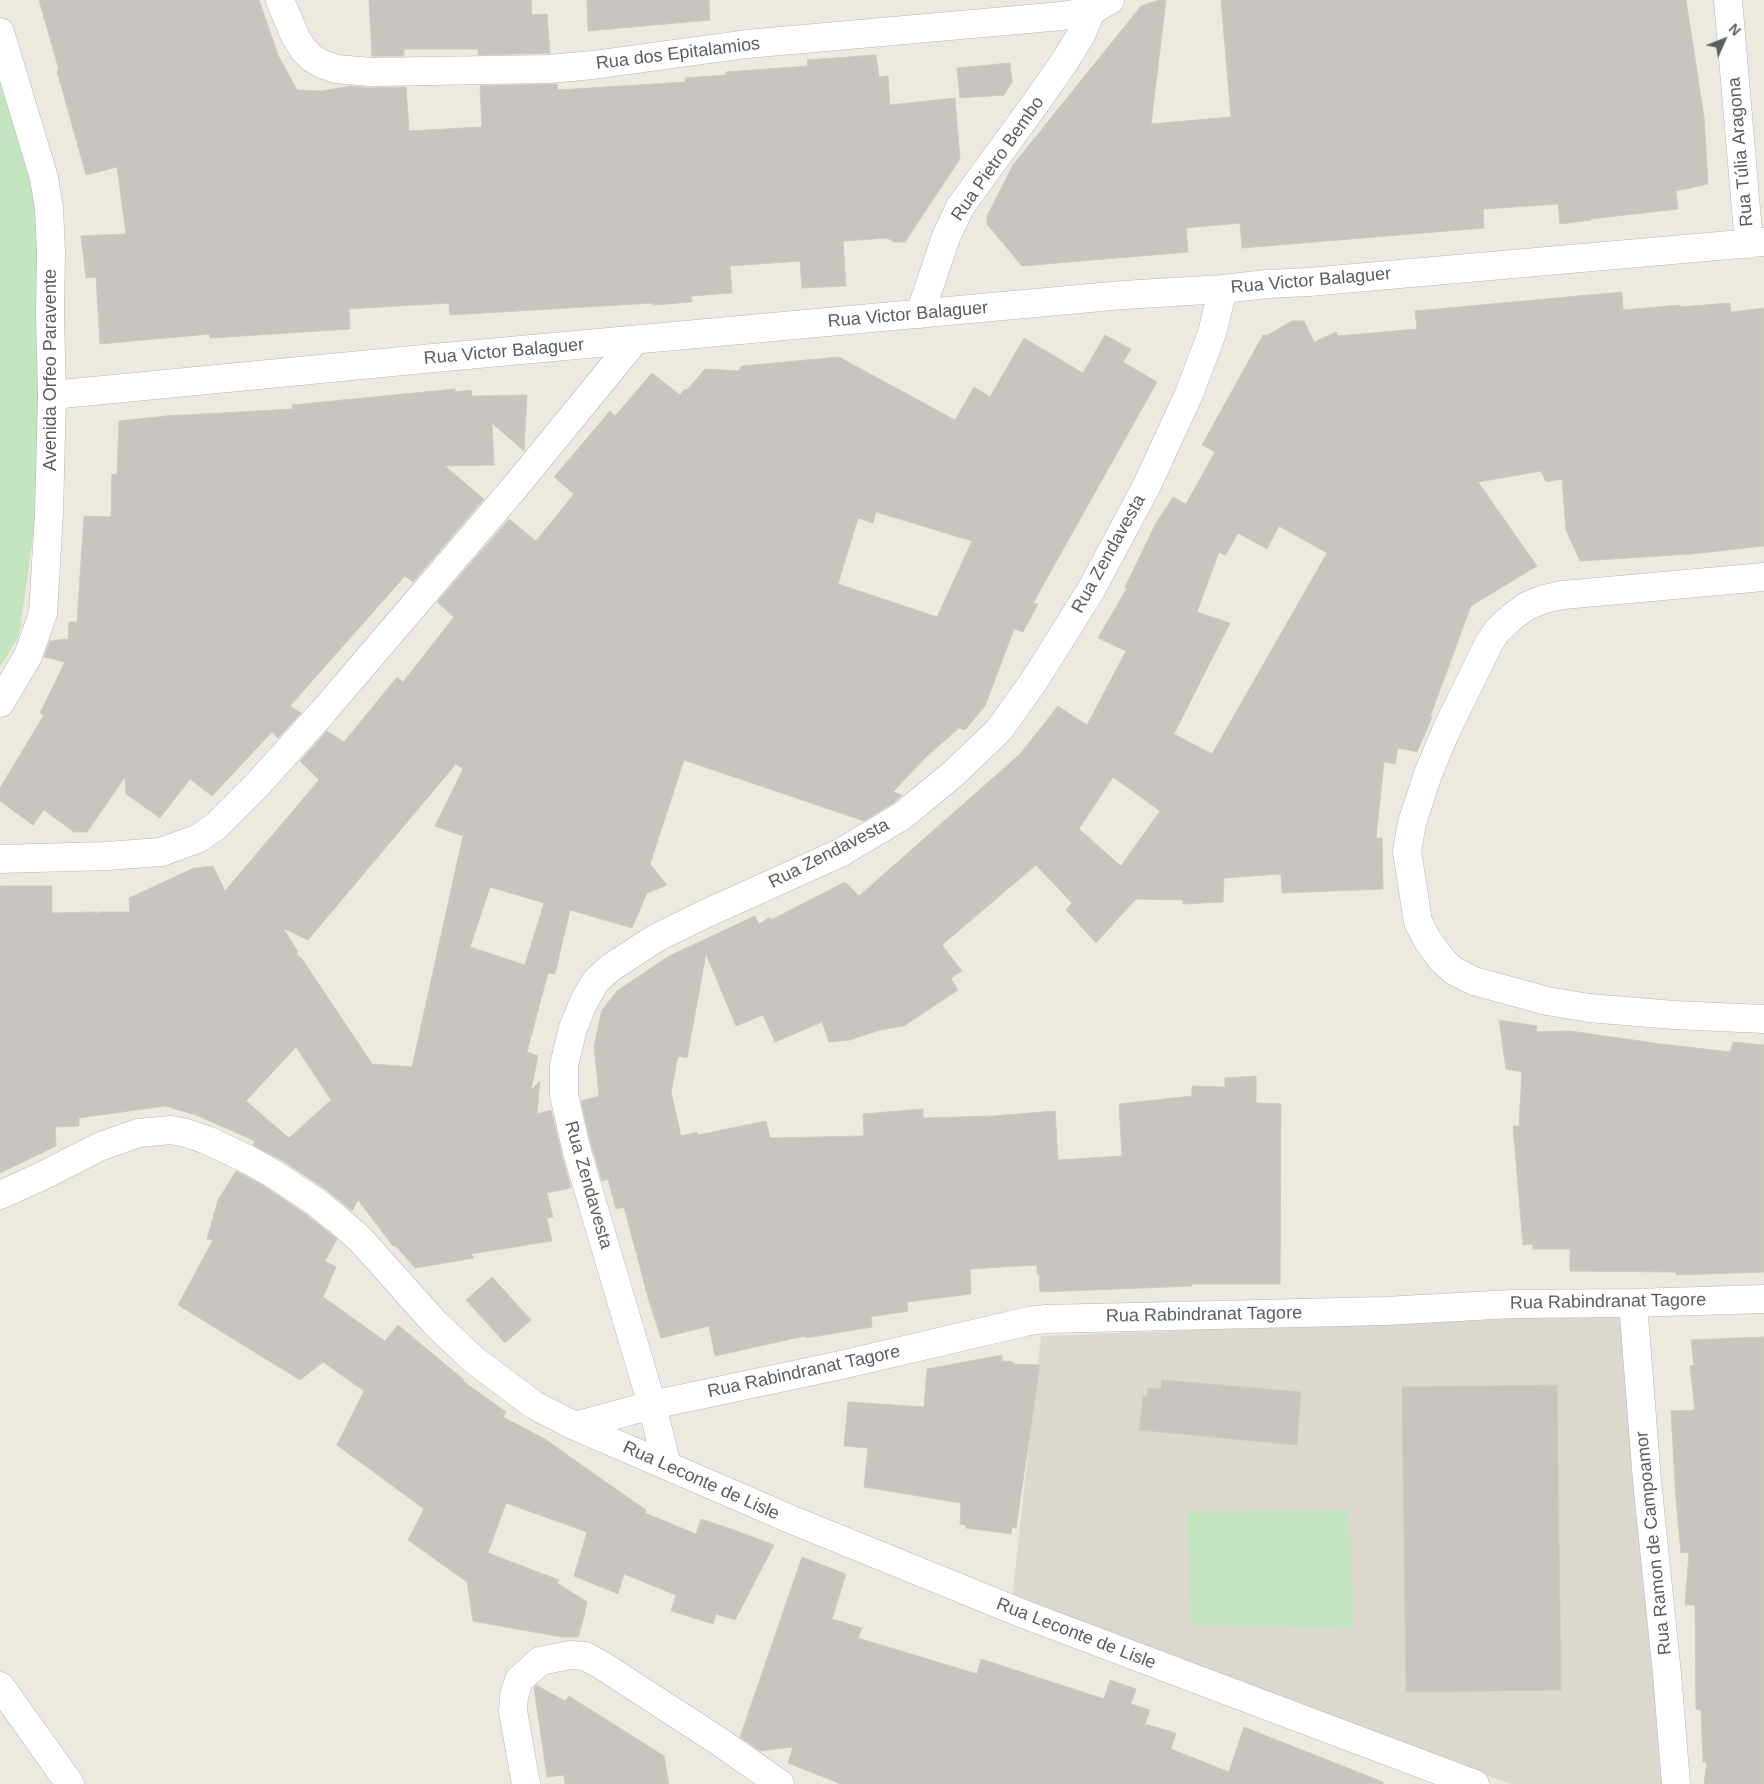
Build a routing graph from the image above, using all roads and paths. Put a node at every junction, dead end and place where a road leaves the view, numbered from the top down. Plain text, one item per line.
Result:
1 (280, 0) edge
2 (1728, 0) edge
3 (1100, 5) edge
4 (0, 32) edge
5 (1756, 243) edge
6 (1223, 288) junction
7 (920, 314) junction
8 (635, 340) junction
9 (52, 395) junction
10 (1764, 577) edge
11 (0, 704) edge
12 (0, 859) edge
13 (1764, 1019) edge
14 (0, 1195) edge
15 (1764, 1298) edge
16 (1633, 1303) junction
17 (652, 1405) junction
18 (575, 1426) junction
19 (667, 1466) junction
20 (0, 1686) edge
21 (70, 1784) edge
22 (526, 1784) edge
23 (780, 1784) edge
24 (1474, 1784) edge
25 (1676, 1784) edge

1 - 3 street, Rua dos Epitalamios
2 - 5 street, Rua Túlia Aragona
3 - 7 street, Rua Pietro Bembo
4 - 9 street, Avenida Orfeo Paravente
5 - 6 street, Rua Victor Balaguer
6 - 7 street, Rua Victor Balaguer
6 - 17 street, Rua Zendavesta
7 - 8 street, Rua Victor Balaguer
8 - 9 street, Rua Victor Balaguer
8 - 12 street
9 - 11 street, Avenida Orfeo Paravente
10 - 13 street
14 - 18 street, Rua Leconte de Lisle
15 - 16 street, Rua Rabindranat Tagore
16 - 17 street, Rua Rabindranat Tagore
16 - 25 street, Rua Ramon de Campoamor
17 - 18 street
17 - 19 street, Rua Zendavesta
18 - 19 street, Rua Leconte de Lisle
19 - 24 street, Rua Leconte de Lisle
20 - 21 street
22 - 23 street

